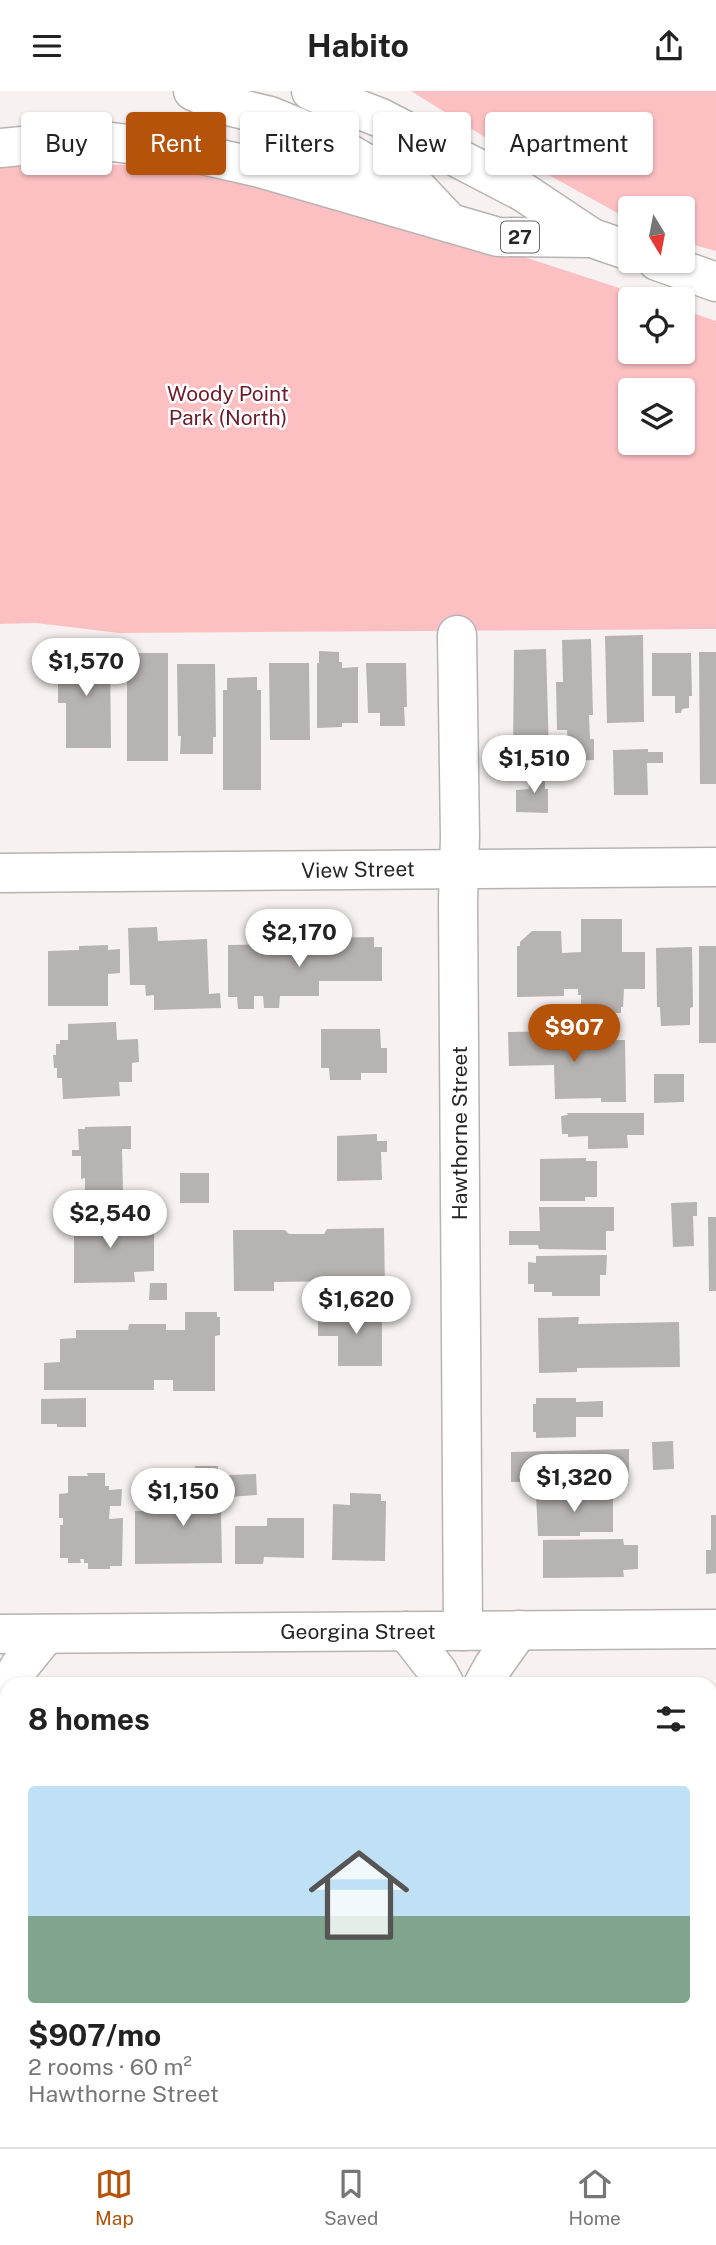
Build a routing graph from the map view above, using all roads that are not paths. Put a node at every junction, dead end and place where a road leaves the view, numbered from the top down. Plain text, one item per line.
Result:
1 (194, 91) edge
2 (311, 91) edge
3 (369, 105) edge
4 (0, 148) edge
5 (450, 223) junction
6 (592, 238) junction
7 (618, 247) edge
8 (691, 273) edge
9 (716, 282) edge
10 (457, 635) dead end
11 (716, 867) edge
12 (460, 869) junction
13 (0, 873) edge
14 (716, 1629) edge
15 (519, 1630) junction
16 (406, 1631) junction
17 (463, 1631) junction
18 (0, 1634) edge
19 (46, 1634) junction
20 (14, 1677) edge
21 (440, 1677) edge
22 (487, 1677) edge

1 - 5 street
2 - 3 street, 27
3 - 6 street, 27
4 - 5 street, 27
5 - 6 street, 27
6 - 7 street, 27
8 - 9 street
10 - 12 street, Hawthorne Street
11 - 12 street, View Street
12 - 13 street, View Street
12 - 17 street, Hawthorne Street
14 - 15 street, Georgina Street
15 - 17 street, Georgina Street
15 - 22 street
16 - 17 street, Georgina Street
16 - 19 street, Georgina Street
16 - 21 street
18 - 19 street, Georgina Street
19 - 20 street

